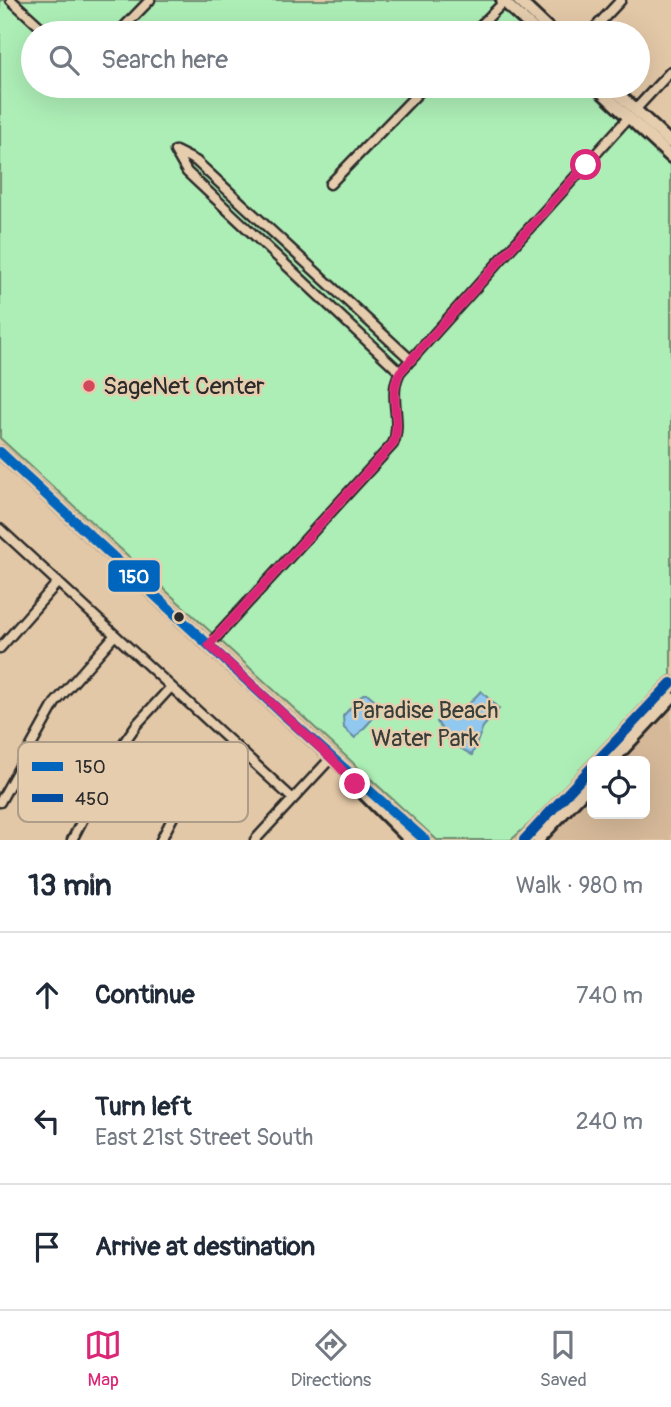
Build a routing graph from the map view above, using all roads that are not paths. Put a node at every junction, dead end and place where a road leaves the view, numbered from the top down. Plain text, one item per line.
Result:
1 (11, 0) edge
2 (150, 0) edge
3 (518, 0) edge
4 (621, 0) edge
5 (504, 1) edge
6 (34, 21) edge
7 (130, 21) edge
8 (485, 21) edge
9 (531, 21) edge
10 (534, 21) edge
11 (601, 21) edge
12 (671, 71) edge
13 (650, 94) edge
14 (413, 98) edge
15 (611, 98) edge
16 (620, 98) edge
17 (646, 98) edge
18 (632, 113) junction
19 (671, 143) edge
20 (671, 157) edge
21 (330, 184) dead end
22 (411, 360) junction
23 (400, 372) junction
24 (0, 452) edge
25 (0, 529) edge
26 (58, 582) junction
27 (115, 635) junction
28 (2, 642) edge
29 (209, 645) junction
30 (670, 686) edge
31 (171, 687) junction
32 (671, 698) edge
33 (33, 742) edge
34 (124, 742) edge
35 (231, 742) edge
36 (620, 745) junction
37 (604, 756) edge
38 (614, 756) edge
39 (248, 758) edge
40 (331, 758) junction
41 (18, 770) edge
42 (587, 772) edge
43 (587, 787) edge
44 (293, 799) junction
45 (0, 802) edge
46 (81, 822) edge
47 (170, 822) edge
48 (72, 840) edge
49 (161, 840) edge
50 (255, 840) edge
51 (410, 840) edge
52 (425, 840) edge
53 (524, 840) edge
54 (538, 840) edge

1 - 6 street
2 - 7 street
3 - 10 main road
4 - 11 street
5 - 8 street
5 - 9 main road
12 - 13 street
14 - 21 street
15 - 18 main road
16 - 18 main road
17 - 18 street
18 - 19 main road
18 - 20 main road
18 - 22 street
22 - 23 street
22 - 23 street
23 - 29 street
24 - 29 main road
25 - 26 street
26 - 27 street
26 - 28 street
27 - 31 street
27 - 33 street
29 - 40 main road
30 - 36 main road
31 - 34 street
31 - 35 street
32 - 36 main road
36 - 37 main road
36 - 38 main road
39 - 44 street
40 - 44 street
40 - 51 main road
40 - 52 main road
41 - 45 street
42 - 53 main road
43 - 54 main road
44 - 50 street
46 - 48 street
47 - 49 street

